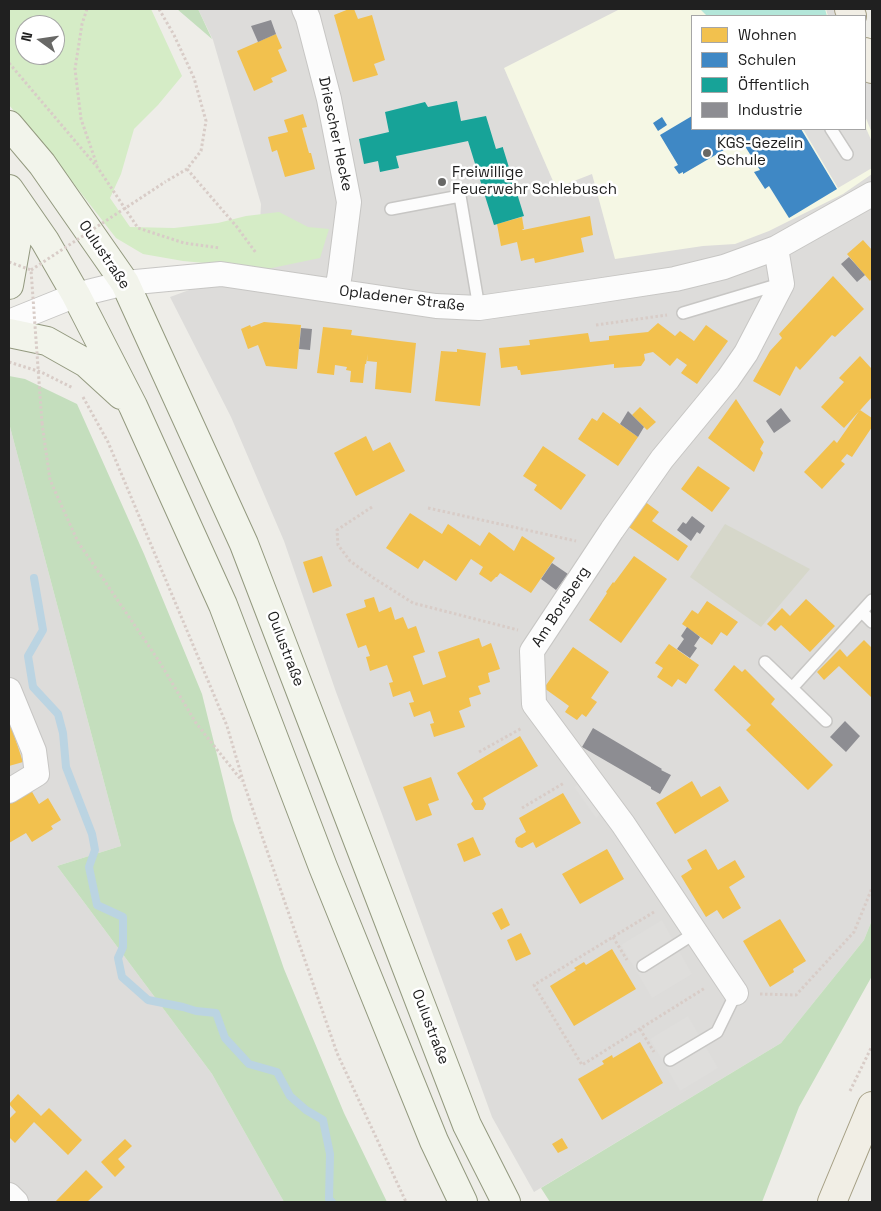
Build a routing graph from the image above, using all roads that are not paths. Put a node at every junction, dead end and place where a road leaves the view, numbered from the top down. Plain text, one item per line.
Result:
1 (304, 9) edge
2 (9, 125) edge
3 (833, 130) edge
4 (847, 154) dead end
5 (9, 189) edge
6 (872, 194) edge
7 (391, 209) dead end
8 (776, 248) junction
9 (125, 283) junction
10 (782, 284) junction
11 (9, 285) edge
12 (336, 291) junction
13 (76, 295) junction
14 (478, 308) junction
15 (683, 313) road end
16 (9, 322) edge
17 (9, 333) edge
18 (133, 406) junction
19 (872, 600) edge
20 (862, 612) junction
21 (872, 622) edge
22 (765, 662) dead end
23 (792, 688) junction
24 (9, 690) edge
25 (826, 721) dead end
26 (9, 791) edge
27 (696, 933) junction
28 (643, 966) dead end
29 (731, 985) joint
30 (670, 1060) road end
31 (872, 1106) edge
32 (9, 1194) edge
33 (16, 1202) edge
34 (463, 1202) edge
35 (506, 1202) edge
36 (832, 1202) edge

1 - 12 street, Driescher Hecke
2 - 9 main road, Oulustraße
3 - 4 lane
5 - 11 main road
5 - 13 main road
6 - 8 street, Opladener Straße
7 - 14 lane
8 - 10 street
8 - 14 street, Opladener Straße
9 - 12 street, Opladener Straße
9 - 13 street, Opladener Straße
9 - 35 main road, Oulustraße
10 - 15 lane
10 - 27 street, Am Borsberg
12 - 14 street, Opladener Straße
13 - 16 street, Opladener Straße
13 - 18 main road
17 - 18 main road
18 - 34 main road
19 - 20 lane
20 - 21 lane
20 - 23 lane
22 - 23 lane
23 - 25 lane
24 - 26 street
27 - 28 lane
27 - 29 street, Am Borsberg
29 - 30 lane
31 - 36 main road
32 - 33 street

